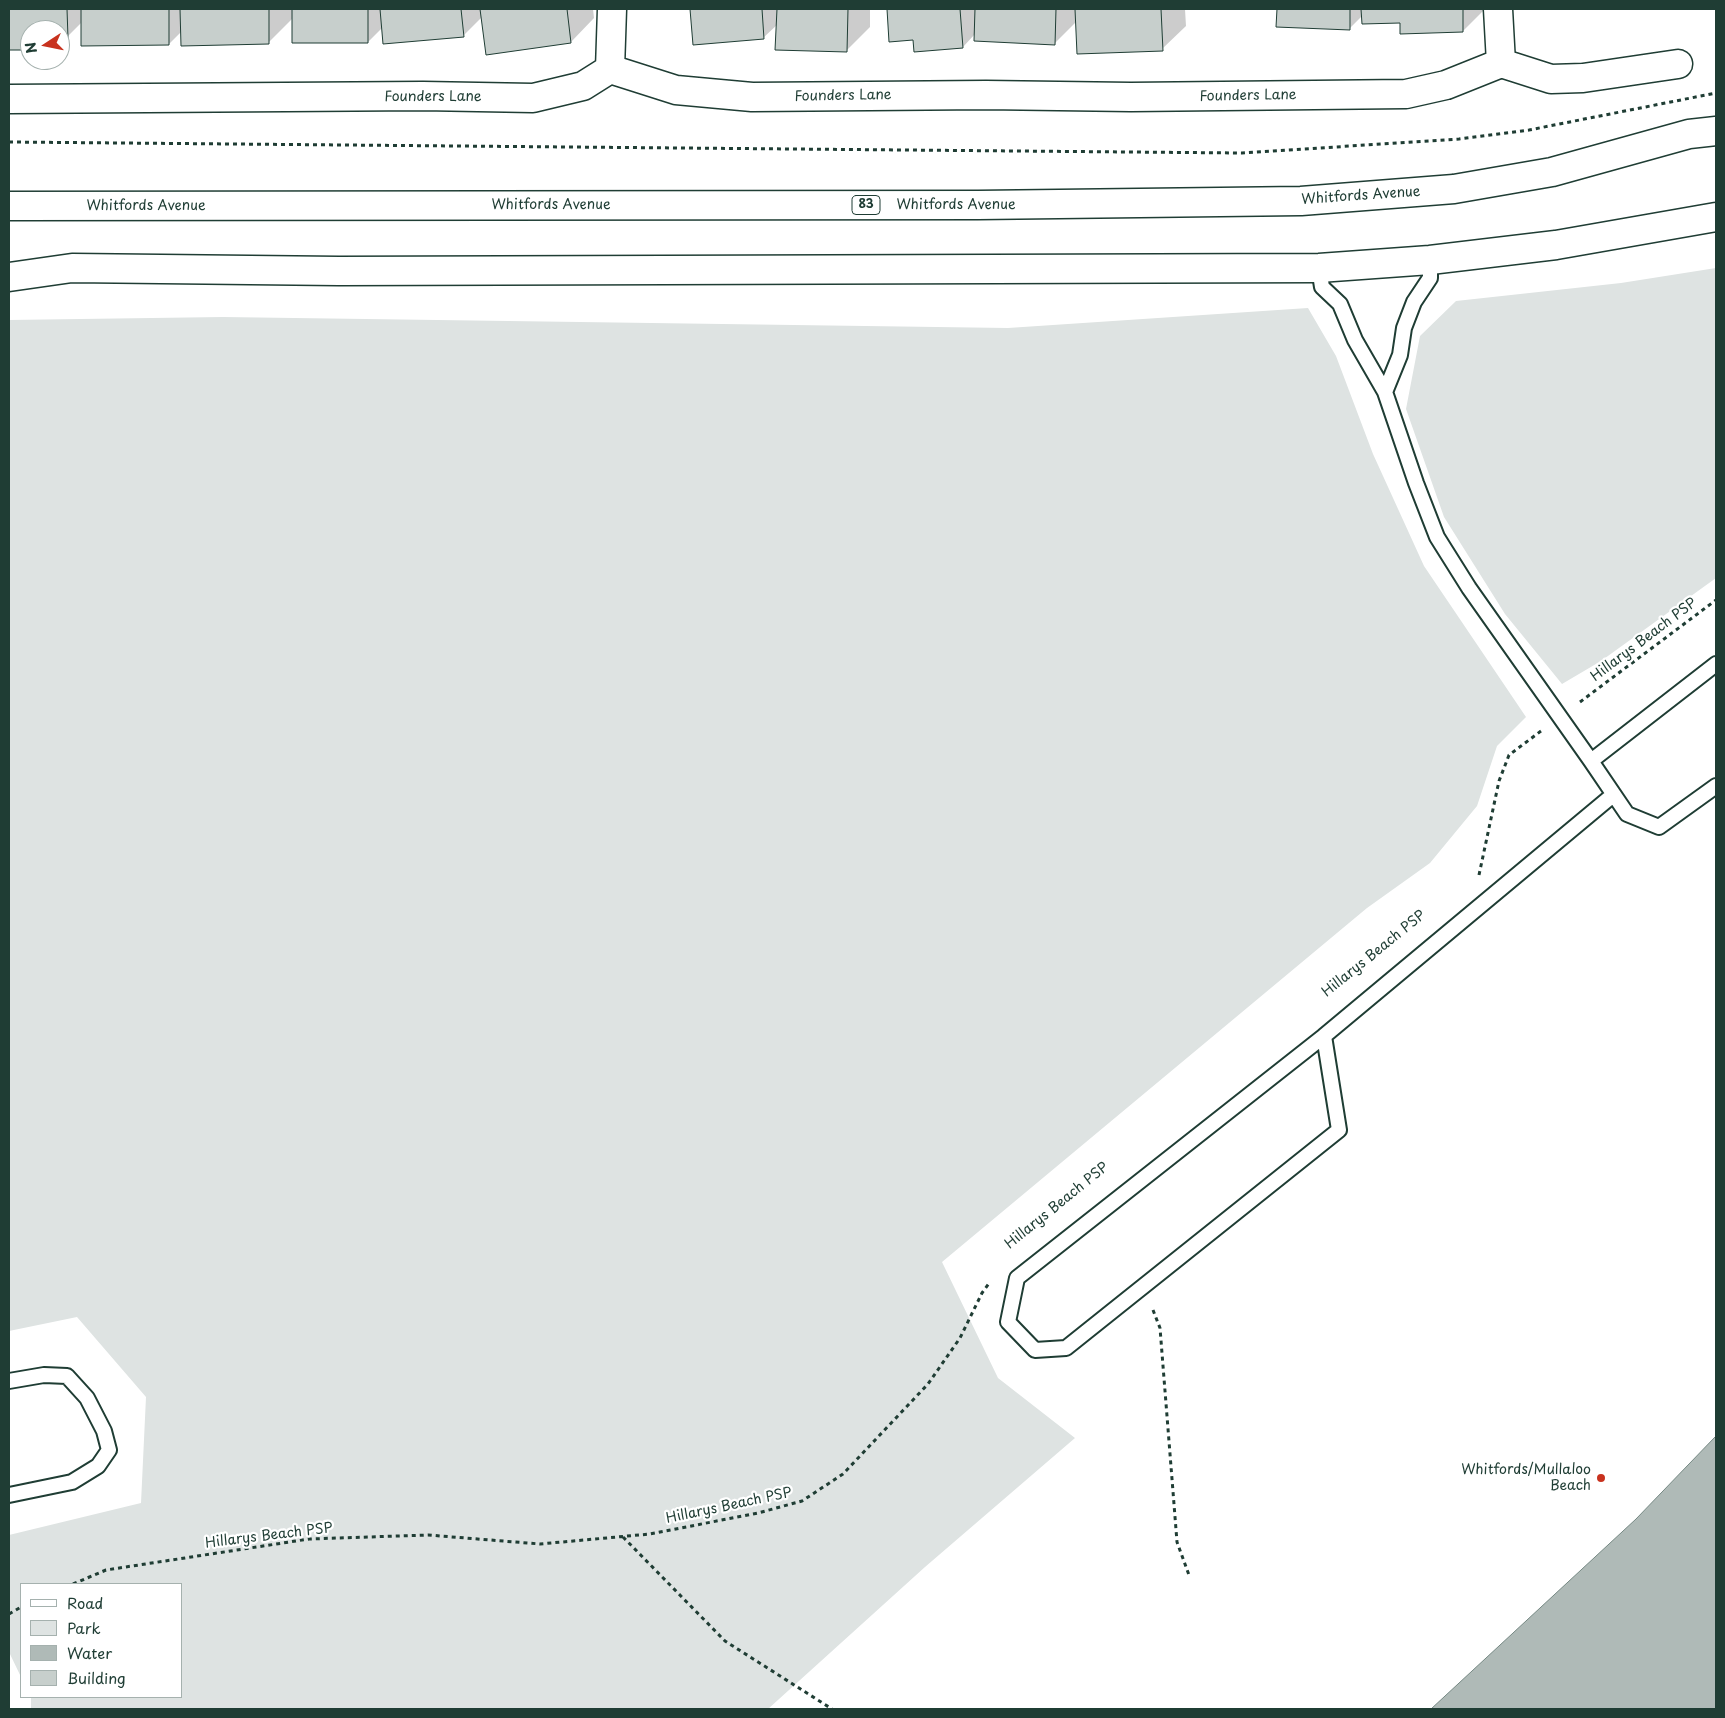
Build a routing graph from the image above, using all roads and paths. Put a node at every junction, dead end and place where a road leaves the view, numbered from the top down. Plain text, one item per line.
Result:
1 (612, 9) edge
2 (1498, 9) edge
3 (1501, 64) junction
4 (1678, 64) dead end
5 (610, 69) junction
6 (1716, 93) edge
7 (9, 99) edge
8 (1716, 132) edge
9 (9, 142) edge
10 (9, 206) edge
11 (1716, 217) edge
12 (1430, 260) junction
13 (1319, 268) junction
14 (9, 277) edge
15 (1385, 392) junction
16 (1716, 600) edge
17 (1716, 664) edge
18 (1560, 717) junction
19 (1591, 761) junction
20 (1716, 786) edge
21 (1613, 794) junction
22 (1477, 884) dead end
23 (1324, 1036) junction
24 (994, 1278) dead end
25 (1144, 1286) junction
26 (9, 1381) edge
27 (9, 1495) edge
28 (622, 1536) junction
29 (1189, 1575) dead end
30 (75, 1583) edge
31 (20, 1608) edge
32 (9, 1614) edge
33 (832, 1709) edge

1 - 5 main road
2 - 3 main road
3 - 4 main road
3 - 5 main road, Founders Lane
5 - 7 main road, Founders Lane
6 - 9 path
8 - 10 main road, Whitfords Avenue / 83
11 - 12 main road
12 - 13 main road
12 - 15 lane
13 - 14 main road
13 - 15 lane
15 - 18 lane
16 - 18 path, Hillarys Beach PSP
17 - 19 lane
18 - 19 lane
18 - 22 path, Hillarys Beach PSP
19 - 21 lane
20 - 21 lane
21 - 23 lane
23 - 25 lane
23 - 25 lane
24 - 28 path, Hillarys Beach PSP
25 - 29 path
26 - 27 lane
28 - 30 path, Hillarys Beach PSP
28 - 33 path
31 - 32 path

